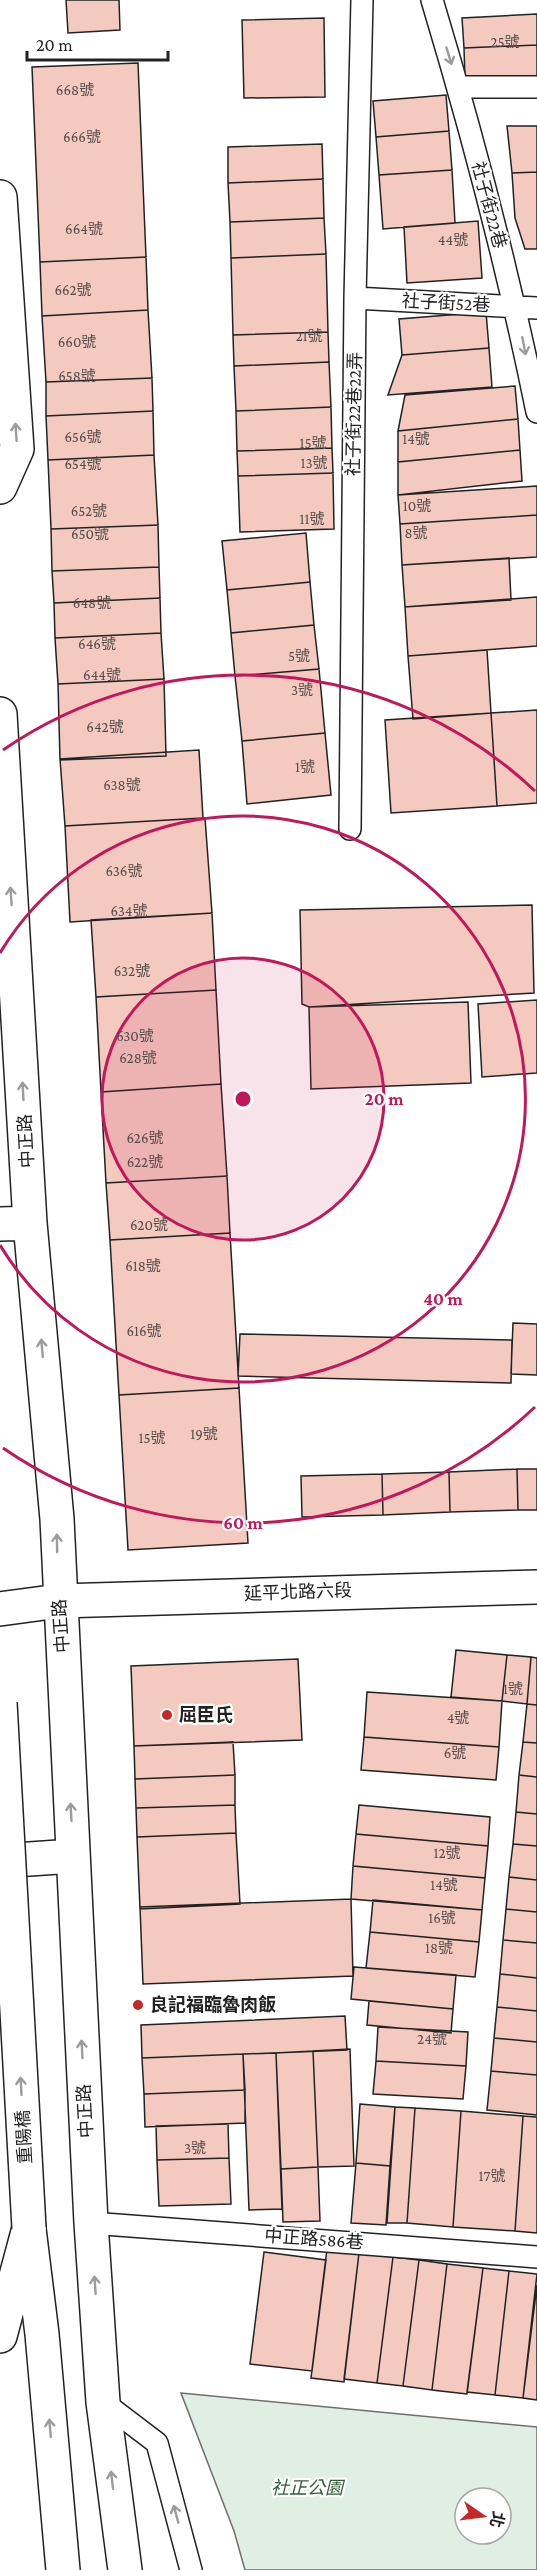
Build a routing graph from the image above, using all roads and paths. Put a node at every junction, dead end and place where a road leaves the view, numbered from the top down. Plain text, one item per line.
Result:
1 (362, 0) edge
2 (432, 0) edge
3 (458, 87) junction
4 (537, 87) edge
5 (0, 197) edge
6 (355, 298) junction
7 (526, 307) edge
8 (537, 412) edge
9 (0, 487) edge
10 (0, 714) edge
11 (350, 829) dead end
12 (15, 1223) edge
13 (537, 1587) edge
14 (59, 1601) junction
15 (0, 1609) edge
16 (0, 1704) edge
17 (73, 1856) junction
18 (0, 1861) edge
19 (91, 2223) junction
20 (29, 2228) junction
21 (537, 2257) edge
22 (0, 2336) edge
23 (103, 2402) junction
24 (63, 2570) edge
25 (125, 2570) edge
26 (191, 2570) edge

1 - 6 lane, 社子街22巷22弄
2 -> 3 lane, 社子街22巷
3 - 4 lane
3 - 7 lane, 社子街22巷
9 -> 5 street
6 - 7 lane, 社子街52巷
6 - 11 lane, 社子街22巷22弄
7 -> 8 lane, 社子街22巷
12 -> 10 street, 中正路
14 -> 12 street, 中正路
13 - 14 street, 延平北路六段
14 - 15 street, 延平北路六段
17 -> 14 street, 中正路
20 -> 16 street, 重陽橋, bridge
17 - 18 street
19 -> 17 street, 中正路
19 - 21 lane, 中正路586巷
23 -> 19 street, 中正路
20 - 22 street
24 -> 20 street, 重陽橋
25 -> 23 street, 中正路
26 -> 23 lane

